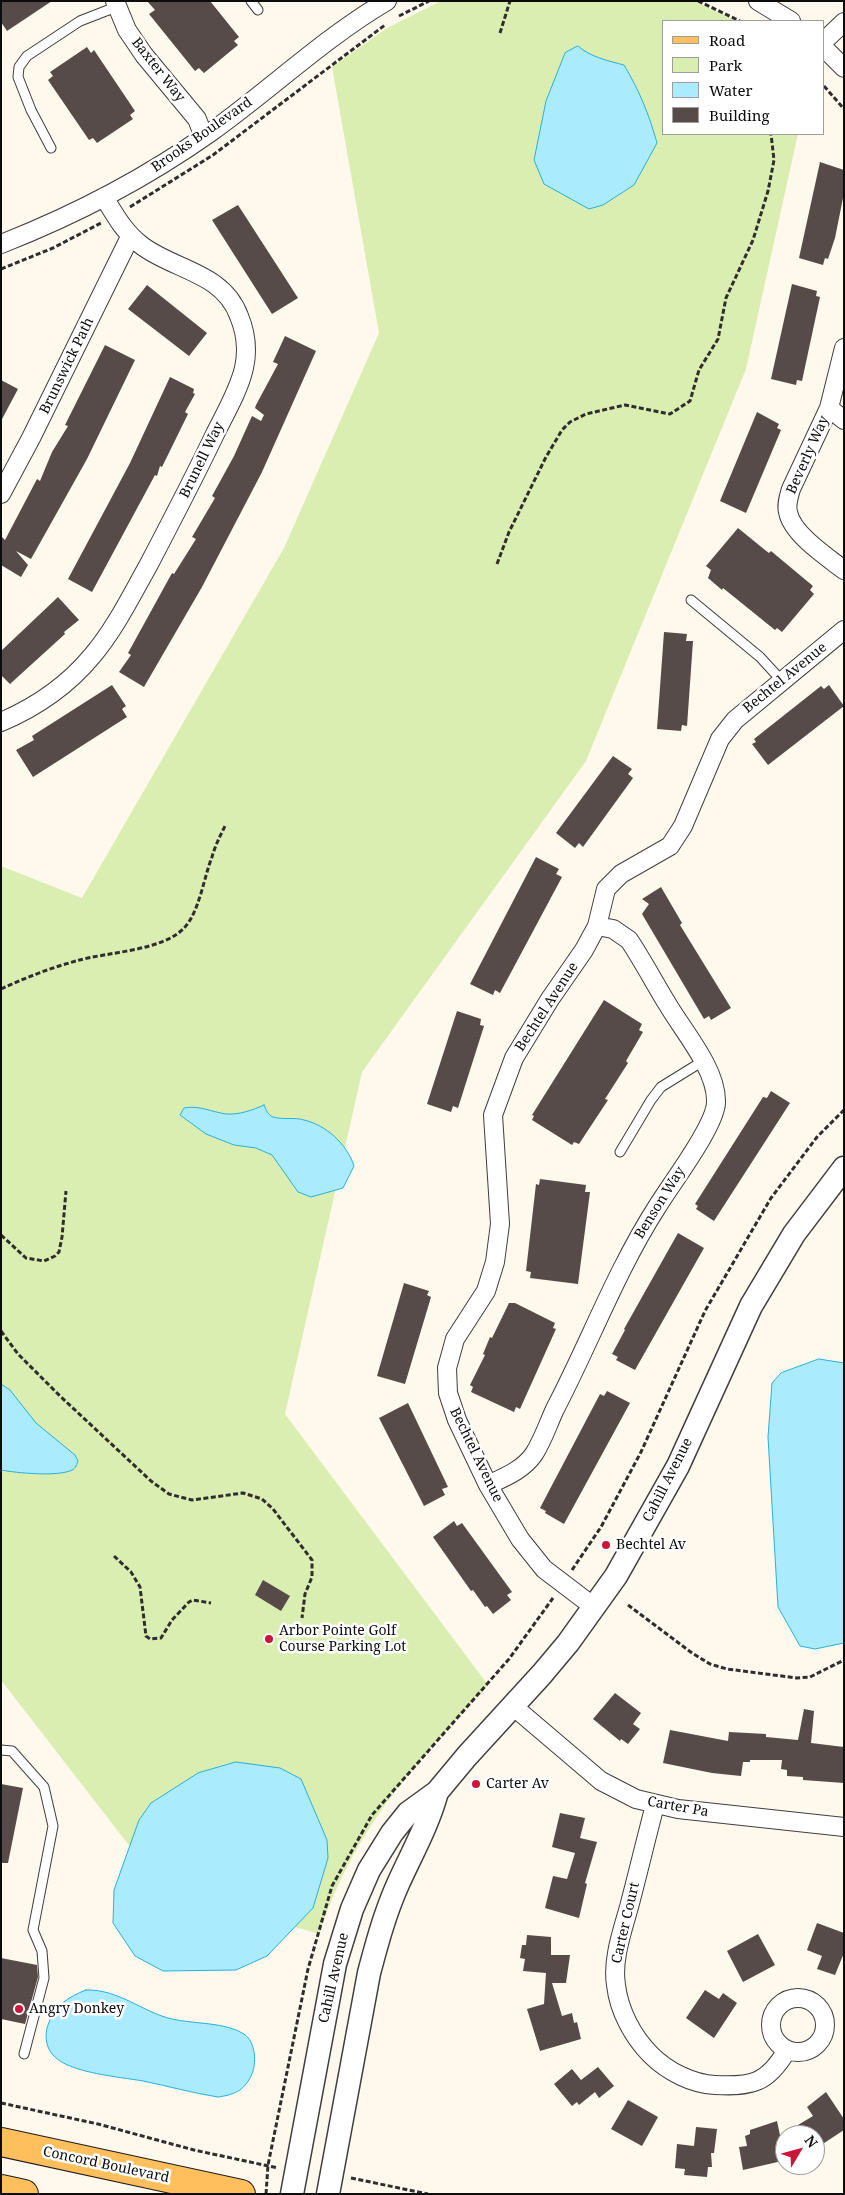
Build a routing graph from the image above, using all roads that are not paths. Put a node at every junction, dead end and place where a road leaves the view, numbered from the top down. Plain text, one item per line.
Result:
1 (251, 1) edge
2 (387, 1) edge
3 (758, 1) edge
4 (115, 4) edge
5 (258, 10) dead end
6 (789, 20) edge
7 (844, 22) edge
8 (825, 40) edge
9 (825, 49) edge
10 (844, 68) edge
11 (204, 137) junction
12 (51, 148) dead end
13 (104, 197) junction
14 (130, 237) junction
15 (1, 244) edge
16 (844, 348) edge
17 (829, 408) junction
18 (844, 420) edge
19 (1, 494) edge
20 (844, 570) edge
21 (691, 600) dead end
22 (844, 630) edge
23 (782, 681) junction
24 (1, 722) edge
25 (597, 926) junction
26 (703, 1061) junction
27 (620, 1152) dead end
28 (844, 1168) edge
29 (488, 1485) junction
30 (594, 1607) junction
31 (514, 1707) junction
32 (1, 1750) edge
33 (437, 1792) junction
34 (655, 1805) junction
35 (844, 1827) edge
36 (787, 2050) dead end
37 (24, 2054) dead end
38 (1, 2142) edge
39 (1, 2189) edge
40 (24, 2194) edge
41 (241, 2194) edge
42 (292, 2194) edge
43 (328, 2194) edge

1 - 5 lane
2 - 11 street, Brooks Boulevard
3 - 6 street
4 - 11 street, Baxter Way
4 - 12 lane
7 - 8 street
9 - 10 street
11 - 13 street, Brooks Boulevard
13 - 14 street, Brunell Way
13 - 15 street, Brooks Boulevard
14 - 19 street, Brunswick Path
14 - 24 street, Brunell Way
16 - 17 street, Beverly Way
17 - 18 street
17 - 20 street, Beverly Way
21 - 23 lane
22 - 23 street, Bechtel Avenue
23 - 25 street, Bechtel Avenue
25 - 26 street, Benson Way
25 - 29 street, Bechtel Avenue
26 - 27 lane
26 - 29 street, Benson Way
28 - 30 street, Cahill Avenue
29 - 30 street, Bechtel Avenue
30 - 31 street, Cahill Avenue
31 - 33 street, Cahill Avenue
31 - 34 street, Carter Pa
32 - 37 lane
33 - 42 street, Cahill Avenue
33 - 43 street, Cahill Avenue
34 - 35 street, Carter Pa
34 - 36 street, Carter Court
38 - 41 main road, Concord Boulevard
39 - 40 main road

